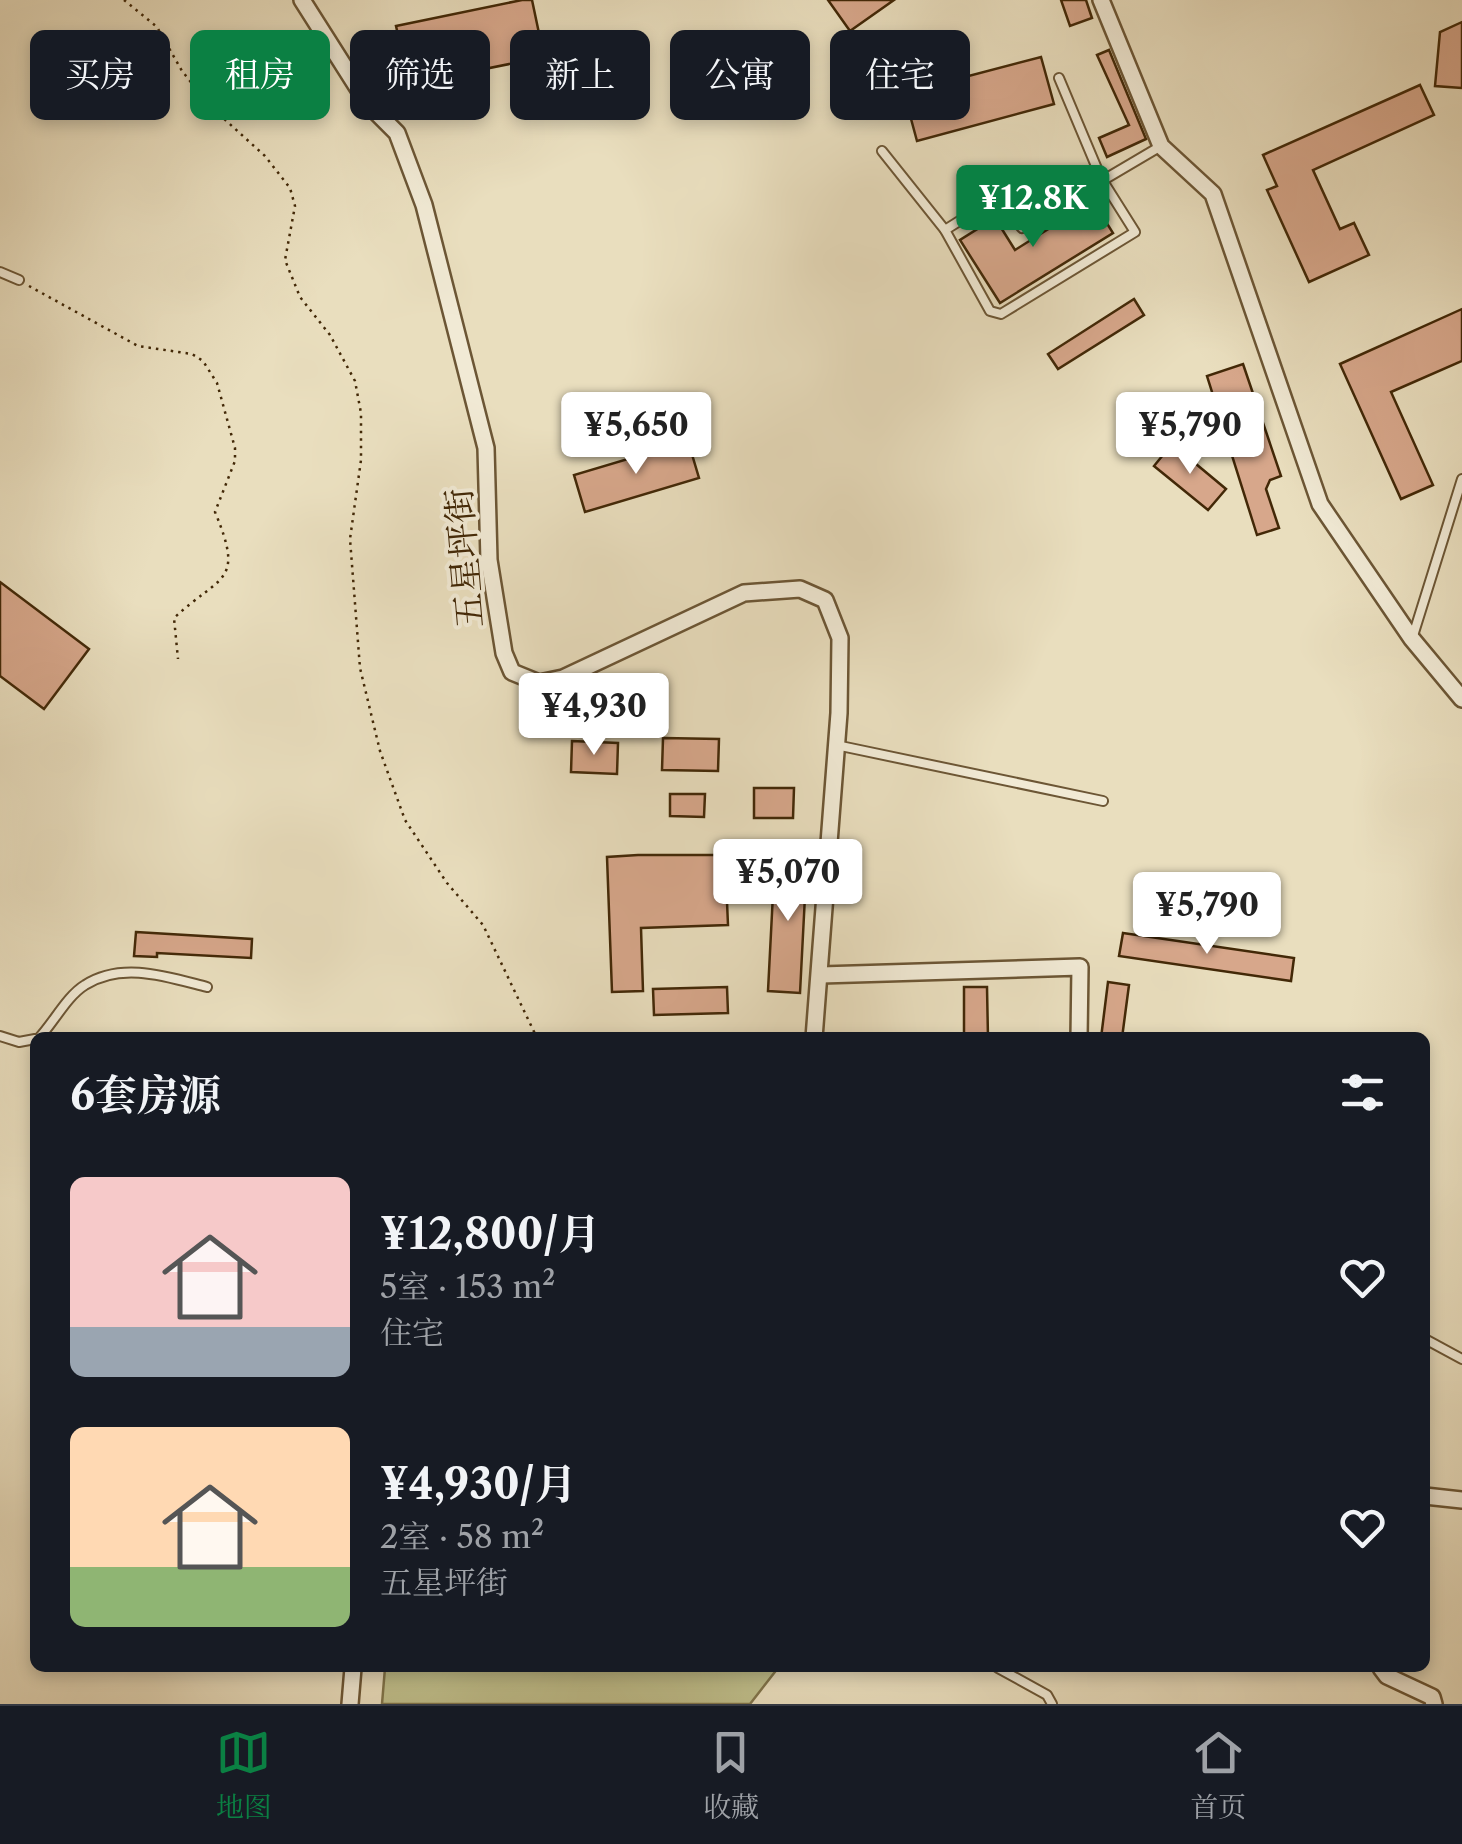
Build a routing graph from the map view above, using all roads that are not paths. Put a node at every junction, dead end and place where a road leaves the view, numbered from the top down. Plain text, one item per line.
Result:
1 (302, 0) edge
2 (1101, 0) edge
3 (1059, 78) dead end
4 (1161, 146) junction
5 (882, 151) dead end
6 (1101, 178) junction
7 (945, 230) junction
8 (0, 272) edge
9 (19, 280) road end
10 (1462, 479) edge
11 (1412, 639) junction
12 (1462, 699) edge
13 (836, 745) junction
14 (1103, 802) dead end
15 (820, 975) junction
16 (206, 987) dead end
17 (42, 1032) edge
18 (815, 1032) edge
19 (1080, 1032) edge
20 (0, 1036) edge
21 (30, 1040) edge
22 (1430, 1342) edge
23 (1462, 1359) edge
24 (1430, 1497) edge
25 (1462, 1500) edge
26 (353, 1672) edge
27 (1005, 1672) edge
28 (1384, 1672) edge
29 (350, 1704) edge
30 (1052, 1704) edge
31 (1434, 1704) edge

1 - 13 street, 五星坪街
2 - 4 street
3 - 6 lane
4 - 6 lane
4 - 11 street
5 - 7 lane
6 - 7 lane
6 - 7 lane
8 - 9 lane
10 - 11 lane
11 - 12 street
13 - 14 lane
13 - 15 street, 五星坪街
15 - 18 street, 五星坪街
15 - 19 street
16 - 17 lane
20 - 21 lane
22 - 23 lane
24 - 25 street
26 - 29 street
27 - 30 lane
28 - 31 street

